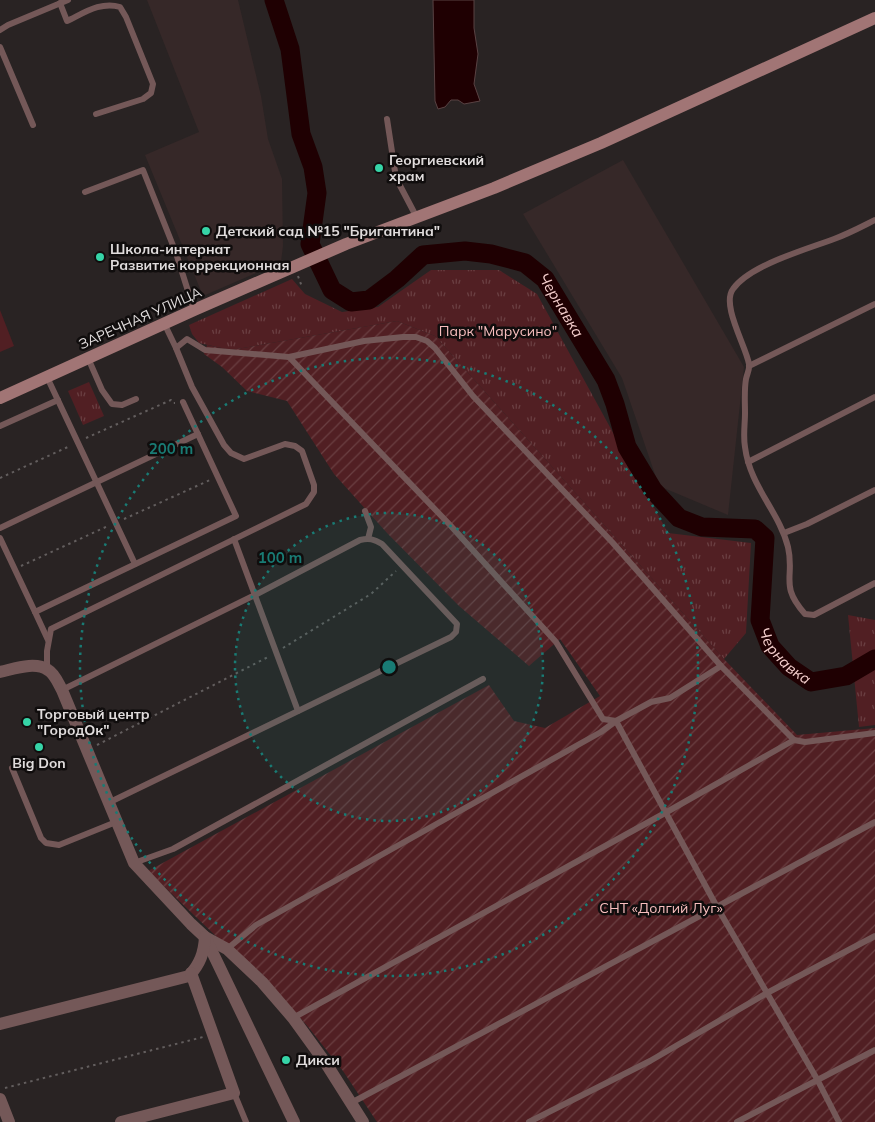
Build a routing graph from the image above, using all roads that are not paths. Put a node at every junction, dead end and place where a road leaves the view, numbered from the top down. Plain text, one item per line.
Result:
1 (68, 0) edge
2 (60, 3) junction
3 (875, 18) edge
4 (0, 30) edge
5 (0, 47) edge
6 (96, 114) dead end
7 (387, 119) dead end
8 (33, 125) dead end
9 (85, 192) dead end
10 (416, 216) junction
11 (875, 220) edge
12 (875, 304) edge
13 (194, 310) junction
14 (164, 323) junction
15 (176, 348) junction
16 (290, 357) junction
17 (88, 358) junction
18 (749, 366) junction
19 (47, 377) junction
20 (875, 397) edge
21 (0, 398) edge
22 (136, 399) dead end
23 (58, 400) junction
24 (183, 402) road end
25 (0, 426) edge
26 (198, 434) junction
27 (748, 462) junction
28 (97, 483) junction
29 (875, 490) edge
30 (365, 511) dead end
31 (0, 528) edge
32 (784, 533) junction
33 (0, 538) edge
34 (234, 539) junction
35 (368, 539) junction
36 (135, 564) junction
37 (875, 583) edge
38 (255, 596) junction
39 (34, 612) junction
40 (48, 640) junction
41 (721, 666) junction
42 (46, 668) junction
43 (0, 672) edge
44 (483, 679) dead end
45 (62, 690) junction
46 (298, 711) junction
47 (616, 721) junction
48 (875, 733) edge
49 (794, 740) junction
50 (12, 768) dead end
51 (108, 804) junction
52 (665, 813) junction
53 (116, 822) junction
54 (875, 822) edge
55 (134, 862) junction
56 (717, 907) junction
57 (875, 936) edge
58 (205, 937) junction
59 (226, 950) junction
60 (191, 973) junction
61 (767, 993) junction
62 (293, 1018) junction
63 (0, 1024) edge
64 (875, 1050) edge
65 (816, 1079) junction
66 (234, 1093) junction
67 (0, 1099) edge
68 (350, 1104) junction
69 (9, 1122) edge
70 (121, 1122) edge
71 (246, 1122) edge
72 (294, 1122) edge
73 (362, 1122) edge
74 (529, 1122) edge
75 (737, 1122) edge
76 (839, 1122) edge

1 - 2 lane
2 - 4 lane
2 - 6 lane
3 - 10 street, ЗАРЕЧНАЯ УЛИЦА
5 - 8 lane
7 - 10 lane
9 - 13 lane
10 - 13 street, ЗАРЕЧНАЯ УЛИЦА
11 - 18 lane
12 - 18 lane
13 - 14 street, ЗАРЕЧНАЯ УЛИЦА
14 - 15 lane
14 - 17 street, ЗАРЕЧНАЯ УЛИЦА
15 - 16 lane
15 - 34 lane
16 - 41 lane
16 - 47 lane
17 - 19 street, ЗАРЕЧНАЯ УЛИЦА
17 - 22 lane
18 - 27 lane
19 - 21 street, ЗАРЕЧНАЯ УЛИЦА
19 - 23 lane
20 - 27 lane
23 - 25 lane
23 - 28 lane
24 - 26 lane
26 - 28 lane
26 - 36 lane
27 - 32 lane
28 - 31 lane
28 - 36 lane
29 - 32 lane
30 - 35 lane
32 - 37 lane
33 - 39 lane
34 - 38 lane
34 - 40 lane
35 - 38 lane
35 - 46 lane
36 - 39 lane
38 - 45 lane
38 - 46 lane
39 - 40 lane
40 - 42 lane
41 - 47 lane
41 - 49 lane
42 - 43 street
42 - 45 street
44 - 55 lane
45 - 51 street
46 - 51 lane
47 - 52 lane
47 - 59 lane
48 - 49 lane
49 - 52 lane
50 - 53 lane
51 - 53 street
52 - 56 lane
52 - 62 lane
53 - 55 street
54 - 56 lane
55 - 58 street
56 - 61 lane
56 - 68 lane
57 - 61 lane
58 - 59 street
58 - 60 street
58 - 72 street
59 - 62 street
60 - 63 street
60 - 66 street
61 - 65 lane
61 - 74 lane
62 - 68 street
64 - 65 lane
65 - 75 lane
65 - 76 lane
66 - 70 street
66 - 71 lane
67 - 69 street
68 - 73 street

